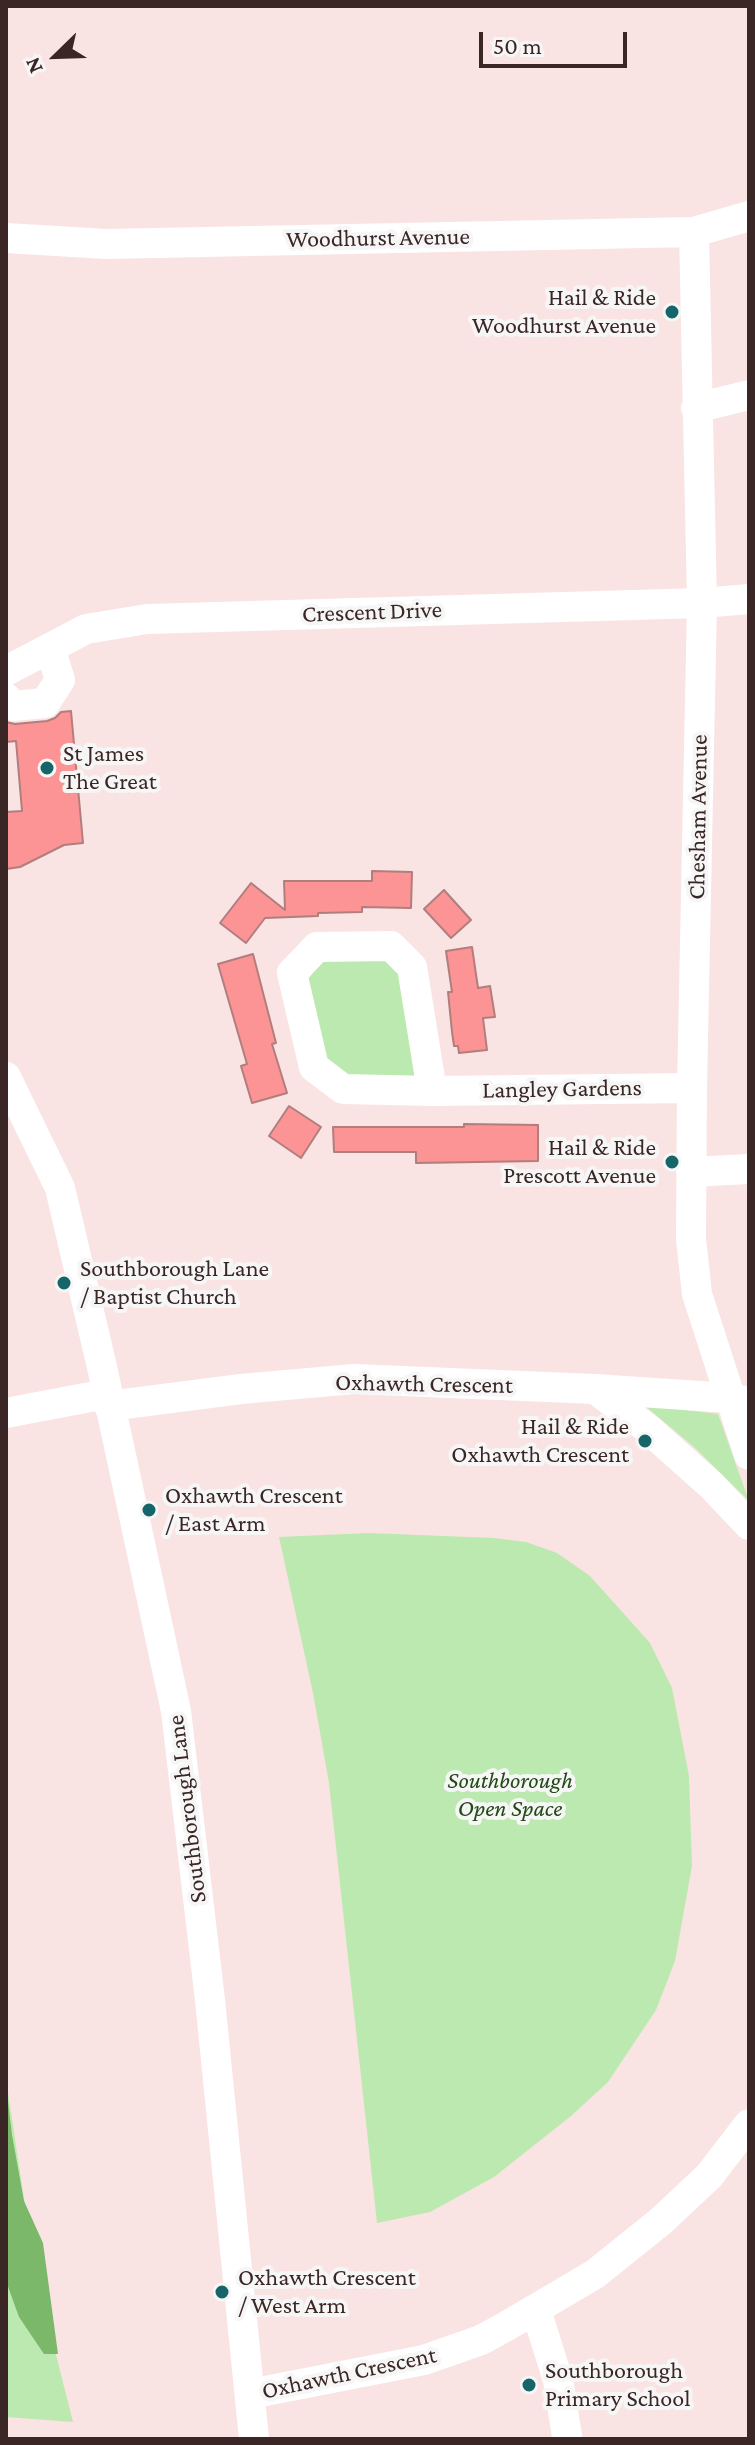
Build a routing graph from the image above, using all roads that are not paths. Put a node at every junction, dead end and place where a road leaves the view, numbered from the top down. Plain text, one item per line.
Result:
1 (749, 216) edge
2 (694, 232) junction
3 (6, 238) edge
4 (749, 395) edge
5 (696, 408) junction
6 (749, 599) edge
7 (702, 603) junction
8 (50, 648) junction
9 (6, 671) edge
10 (6, 698) edge
11 (6, 1077) edge
12 (692, 1088) junction
13 (432, 1091) junction
14 (749, 1169) edge
15 (691, 1172) junction
16 (595, 1389) junction
17 (108, 1400) junction
18 (740, 1400) edge
19 (6, 1413) edge
20 (749, 1455) edge
21 (749, 1525) edge
22 (749, 2124) edge
23 (536, 2310) junction
24 (250, 2394) junction
25 (567, 2436) dead end
26 (254, 2439) edge

1 - 2 street, Woodhurst Avenue
2 - 3 street, Woodhurst Avenue
2 - 5 street, Chesham Avenue
4 - 5 street
5 - 7 street, Chesham Avenue
6 - 7 street, Crescent Drive
7 - 8 street, Crescent Drive
7 - 12 street, Chesham Avenue
8 - 9 street, Crescent Drive
8 - 10 street
11 - 17 street, Southborough Lane
12 - 13 street, Langley Gardens
12 - 15 street, Chesham Avenue
13 - 13 street, Langley Gardens
14 - 15 street
15 - 18 street, Chesham Avenue
16 - 17 street, Oxhawth Crescent
16 - 18 street, Oxhawth Crescent
16 - 21 street
17 - 19 street, Oxhawth Crescent
17 - 24 street, Southborough Lane
18 - 20 street
22 - 23 street, Oxhawth Crescent
23 - 24 street, Oxhawth Crescent
23 - 25 street
24 - 26 street, Southborough Lane

